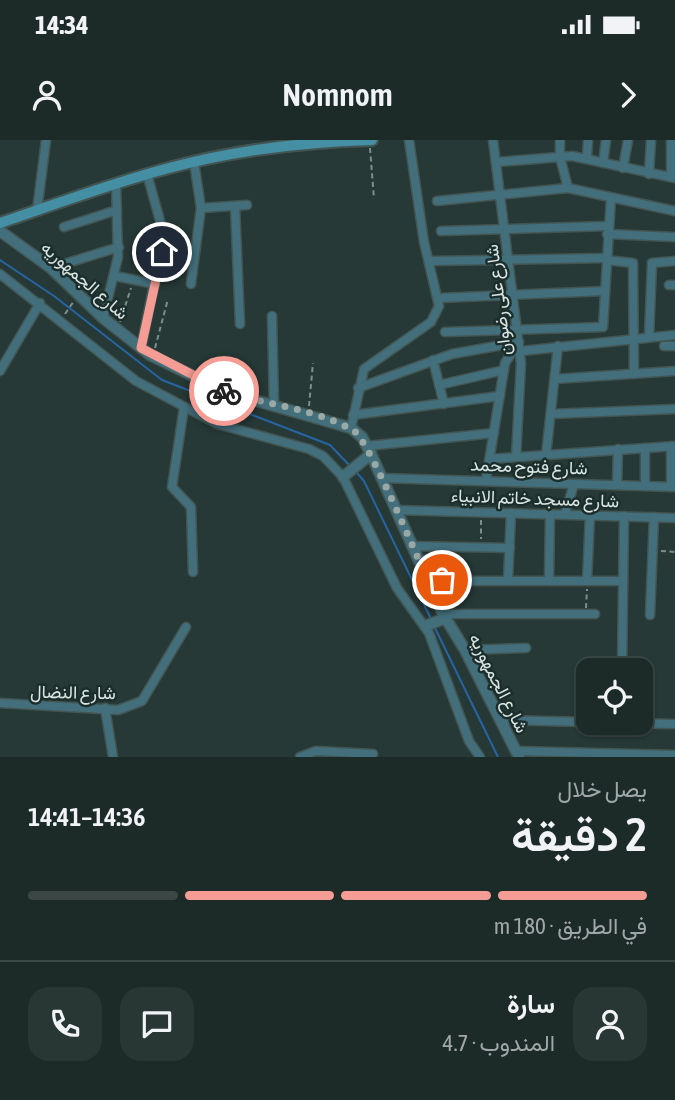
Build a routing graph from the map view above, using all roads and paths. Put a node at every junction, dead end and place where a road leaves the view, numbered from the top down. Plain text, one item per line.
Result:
1 (47, 140) edge
2 (361, 140) edge
3 (370, 140) edge
4 (409, 140) edge
5 (493, 140) edge
6 (560, 140) edge
7 (588, 140) edge
8 (606, 140) edge
9 (628, 140) edge
10 (651, 140) edge
11 (671, 140) edge
12 (308, 141) edge
13 (560, 157) junction
14 (587, 158) junction
15 (194, 162) junction
16 (496, 162) junction
17 (603, 163) junction
18 (623, 168) junction
19 (148, 174) junction
20 (649, 174) junction
21 (673, 178) edge
22 (116, 183) junction
23 (568, 188) junction
24 (501, 195) junction
25 (611, 198) junction
26 (374, 199) dead end
27 (437, 201) dead end
28 (235, 205) junction
29 (247, 205) dead end
30 (201, 208) junction
31 (117, 210) junction
32 (37, 211) junction
33 (675, 211) edge
34 (0, 223) edge
35 (64, 227) dead end
36 (506, 228) junction
37 (607, 230) junction
38 (441, 231) dead end
39 (0, 232) edge
40 (675, 237) edge
41 (119, 247) junction
42 (606, 259) junction
43 (510, 260) junction
44 (430, 261) junction
45 (675, 261) edge
46 (51, 268) junction
47 (0, 274) edge
48 (115, 276) junction
49 (134, 279) junction
50 (155, 284) junction
51 (191, 284) dead end
52 (605, 291) junction
53 (514, 294) junction
54 (439, 298) junction
55 (168, 299) dead end
56 (40, 303) junction
57 (71, 305) dead end
58 (65, 314) dead end
59 (272, 316) dead end
60 (103, 318) junction
61 (240, 324) dead end
62 (518, 329) junction
63 (117, 330) junction
64 (445, 332) dead end
65 (675, 335) edge
66 (649, 337) junction
67 (634, 339) junction
68 (520, 346) junction
69 (558, 346) junction
70 (664, 346) dead end
71 (675, 346) edge
72 (141, 348) junction
73 (150, 355) junction
74 (433, 360) junction
75 (313, 363) dead end
76 (504, 370) junction
77 (0, 371) edge
78 (675, 371) edge
79 (634, 374) junction
80 (555, 379) junction
81 (439, 385) junction
82 (358, 388) junction
83 (500, 396) junction
84 (444, 404) junction
85 (274, 405) junction
86 (184, 407) junction
87 (675, 409) edge
88 (309, 414) junction
89 (551, 414) junction
90 (353, 415) junction
91 (351, 429) junction
92 (494, 433) junction
93 (673, 446) edge
94 (645, 448) junction
95 (618, 449) junction
96 (367, 454) junction
97 (546, 454) junction
98 (516, 457) junction
99 (490, 458) junction
100 (346, 474) junction
101 (381, 478) junction
102 (486, 480) junction
103 (574, 484) junction
104 (617, 485) junction
105 (645, 486) junction
106 (673, 487) edge
107 (394, 510) junction
108 (481, 512) junction
109 (511, 513) junction
110 (550, 514) junction
111 (565, 514) junction
112 (590, 515) junction
113 (624, 516) junction
114 (654, 517) junction
115 (675, 518) edge
116 (411, 546) junction
117 (481, 547) junction
118 (510, 548) junction
119 (653, 551) junction
120 (675, 552) edge
121 (193, 572) dead end
122 (508, 580) junction
123 (428, 581) junction
124 (550, 581) junction
125 (587, 581) junction
126 (623, 581) junction
127 (591, 614) joint
128 (650, 615) dead end
129 (443, 617) junction
130 (427, 625) junction
131 (186, 627) dead end
132 (526, 649) dead end
133 (465, 650) junction
134 (622, 658) edge
135 (0, 703) edge
136 (105, 708) junction
137 (501, 719) junction
138 (576, 722) edge
139 (653, 724) edge
140 (675, 724) edge
141 (675, 745) edge
142 (330, 754) edge
143 (373, 754) dead end
144 (517, 754) edge
145 (351, 755) edge
146 (671, 755) edge
147 (113, 757) edge
148 (300, 757) edge
149 (480, 757) edge

1 - 32 street
2 - 3 main road
2 - 12 main road
3 - 26 path
4 - 44 street
5 - 16 street, شارع على رضوان
6 - 13 street
7 - 14 street
8 - 17 street
9 - 18 street
10 - 20 street
11 - 21 street
12 - 15 main road
13 - 14 street
13 - 16 street
13 - 23 street
14 - 17 street
15 - 19 main road
15 - 30 street
16 - 24 street, شارع على رضوان
17 - 18 street
18 - 20 street
19 - 22 main road
19 - 50 street
20 - 21 street
22 - 31 street
22 - 32 main road
23 - 24 street
23 - 25 street
24 - 27 street
24 - 36 street, شارع على رضوان
25 - 33 street
25 - 37 street
28 - 29 street
28 - 30 street
28 - 61 street
30 - 51 street
31 - 35 street
31 - 41 street
32 - 34 main road
36 - 37 street
36 - 38 street
36 - 43 street, شارع على رضوان
37 - 40 street
37 - 42 street
39 - 46 street, شارع الجمهوريه
41 - 46 street
41 - 48 street
42 - 43 street
42 - 52 street
42 - 67 street
43 - 44 street
43 - 53 street, شارع على رضوان
44 - 54 street
45 - 66 street
46 - 60 street, شارع الجمهوريه
47 - 56 street
48 - 49 street
48 - 60 street
49 - 50 street
49 - 63 path
50 - 72 street
52 - 53 street
52 - 62 street
53 - 54 street
53 - 62 street, شارع على رضوان
54 - 82 street
55 - 73 path
56 - 77 street
56 - 86 street
57 - 58 path
59 - 85 street
60 - 63 street, شارع الجمهوريه
62 - 64 street
62 - 68 street, شارع على رضوان
63 - 72 street, شارع الجمهوريه
65 - 66 street
66 - 67 street
67 - 69 street
67 - 79 street
68 - 69 street
68 - 74 street
68 - 76 street
68 - 98 street, شارع على رضوان
69 - 80 street
70 - 71 street
72 - 73 street, شارع الجمهوريه
73 - 85 street, شارع الجمهوريه
74 - 81 street
74 - 82 street
75 - 88 path
76 - 81 street
76 - 83 street
78 - 79 street
79 - 80 street
80 - 89 street
81 - 84 street
82 - 90 street
83 - 84 street
83 - 92 street
84 - 90 street
85 - 88 street, شارع الجمهوريه
86 - 100 street
86 - 121 street
87 - 89 street
88 - 91 street, شارع الجمهوريه
89 - 97 street
90 - 91 street
91 - 96 street, شارع الجمهوريه
92 - 96 street
92 - 99 street
93 - 94 street
93 - 106 street
94 - 95 street
94 - 105 street
95 - 97 street
95 - 104 street
96 - 100 street
96 - 101 street, شارع الجمهوريه
97 - 98 street
98 - 99 street
99 - 102 street
100 - 130 street
101 - 102 street, شارع فتوح محمد
101 - 107 street, شارع الجمهوريه
102 - 103 street, شارع فتوح محمد
103 - 104 street, شارع فتوح محمد
103 - 111 street
104 - 105 street, شارع فتوح محمد
105 - 106 street, شارع فتوح محمد
107 - 108 street, شارع مسجد خاتم الانبياء
107 - 116 street, شارع الجمهوريه
108 - 109 street, شارع مسجد خاتم الانبياء
108 - 117 path
109 - 110 street, شارع مسجد خاتم الانبياء
109 - 118 street
110 - 111 street, شارع مسجد خاتم الانبياء
110 - 124 street
111 - 112 street, شارع مسجد خاتم الانبياء
112 - 113 street, شارع مسجد خاتم الانبياء
112 - 125 street
113 - 114 street, شارع مسجد خاتم الانبياء
113 - 126 street
114 - 115 street, شارع مسجد خاتم الانبياء
114 - 119 street
116 - 117 street
116 - 123 street, شارع الجمهوريه
117 - 118 street
118 - 122 street
119 - 120 path
119 - 128 street
122 - 123 street
122 - 124 street
123 - 129 street, شارع الجمهوريه
124 - 125 street
125 - 126 street
125 - 127 path
126 - 134 street
127 - 129 street
129 - 130 street
129 - 133 street, شارع الجمهوريه
130 - 149 street
131 - 136 street, شارع النضال
132 - 133 street
133 - 137 street, شارع الجمهوريه
135 - 136 street, شارع النضال
136 - 147 street
137 - 138 street
137 - 144 street, شارع الجمهوريه
139 - 140 street
141 - 146 street
142 - 145 street
142 - 148 street
143 - 145 street
144 - 146 street

